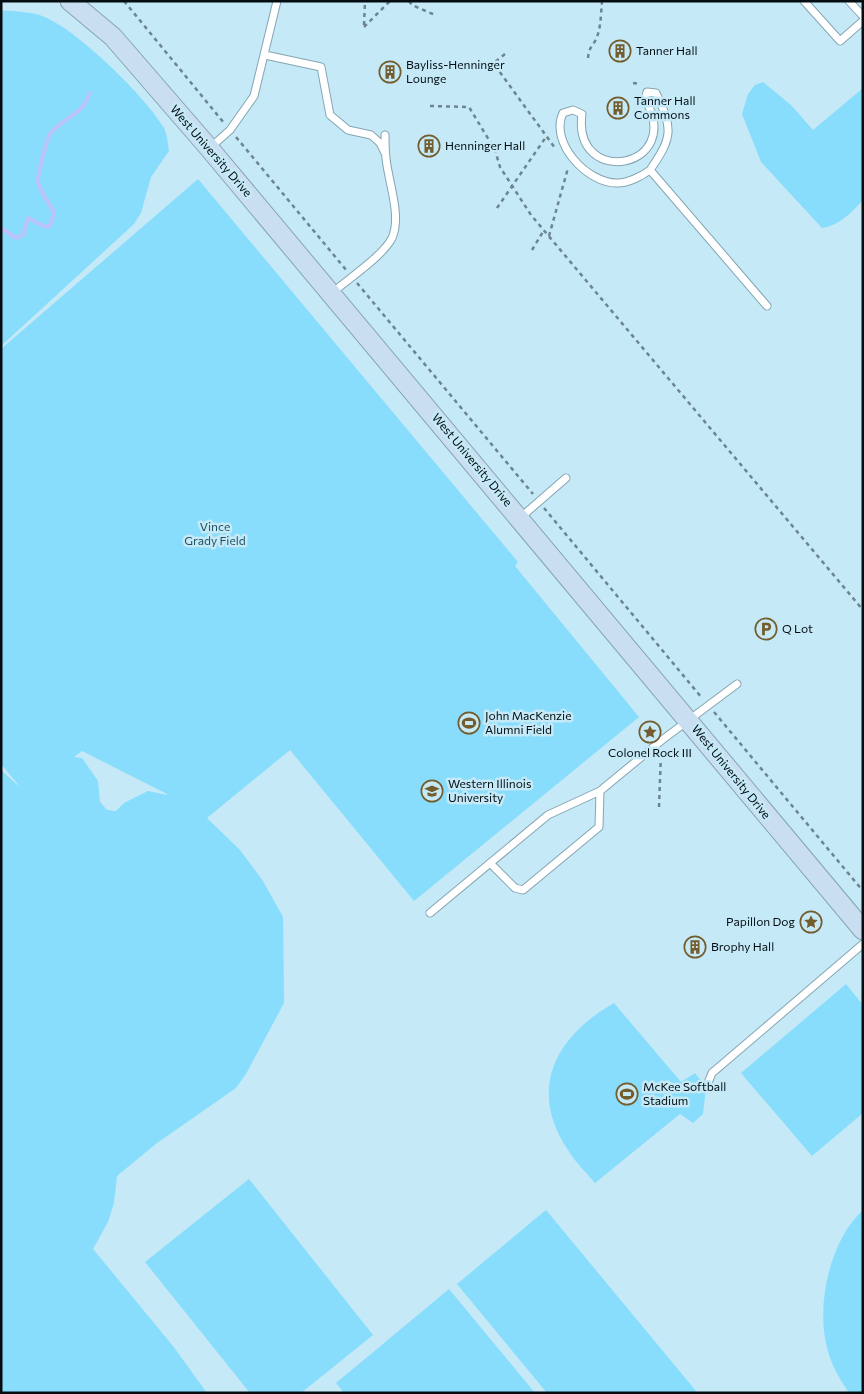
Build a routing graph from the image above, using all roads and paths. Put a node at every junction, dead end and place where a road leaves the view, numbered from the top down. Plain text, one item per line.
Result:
1 (70, 1) edge
2 (124, 1) edge
3 (277, 1) edge
4 (365, 1) edge
5 (390, 1) edge
6 (409, 1) edge
7 (602, 1) edge
8 (804, 1) edge
9 (849, 1) edge
10 (435, 16) dead end
11 (863, 16) edge
12 (863, 21) edge
13 (265, 55) junction
14 (588, 58) dead end
15 (430, 106) dead end
16 (230, 130) junction
17 (385, 135) dead end
18 (546, 137) dead end
19 (208, 148) junction
20 (386, 155) junction
21 (568, 168) dead end
22 (650, 170) junction
23 (512, 186) junction
24 (497, 208) dead end
25 (544, 230) junction
26 (549, 236) junction
27 (532, 250) dead end
28 (352, 276) junction
29 (332, 293) junction
30 (767, 306) dead end
31 (566, 478) dead end
32 (539, 502) junction
33 (520, 518) junction
34 (863, 610) edge
35 (737, 684) dead end
36 (708, 705) junction
37 (689, 720) junction
38 (662, 740) junction
39 (600, 791) junction
40 (659, 807) dead end
41 (490, 863) junction
42 (863, 891) edge
43 (430, 913) dead end
44 (863, 930) edge
45 (863, 944) edge
46 (706, 1088) dead end

1 - 19 street, West University Drive
2 - 16 path
3 - 13 lane
4 - 5 path
6 - 10 path
7 - 14 path
8 - 12 lane
9 - 11 lane
13 - 16 lane
13 - 20 lane
15 - 23 path
16 - 19 lane
16 - 28 path
17 - 20 lane
18 - 23 path
19 - 29 street, West University Drive
20 - 28 lane
21 - 26 path
22 - 22 lane
22 - 30 lane
23 - 24 path
23 - 25 path
25 - 26 path
25 - 27 path
26 - 34 path
28 - 29 lane
28 - 32 path
29 - 33 street, West University Drive
31 - 32 lane
32 - 33 lane
32 - 36 path
33 - 37 street, West University Drive
35 - 36 lane
36 - 37 lane
36 - 42 path
37 - 38 lane
37 - 44 street, West University Drive
38 - 39 lane
38 - 40 path
39 - 41 lane
39 - 41 lane
41 - 43 lane
45 - 46 lane

